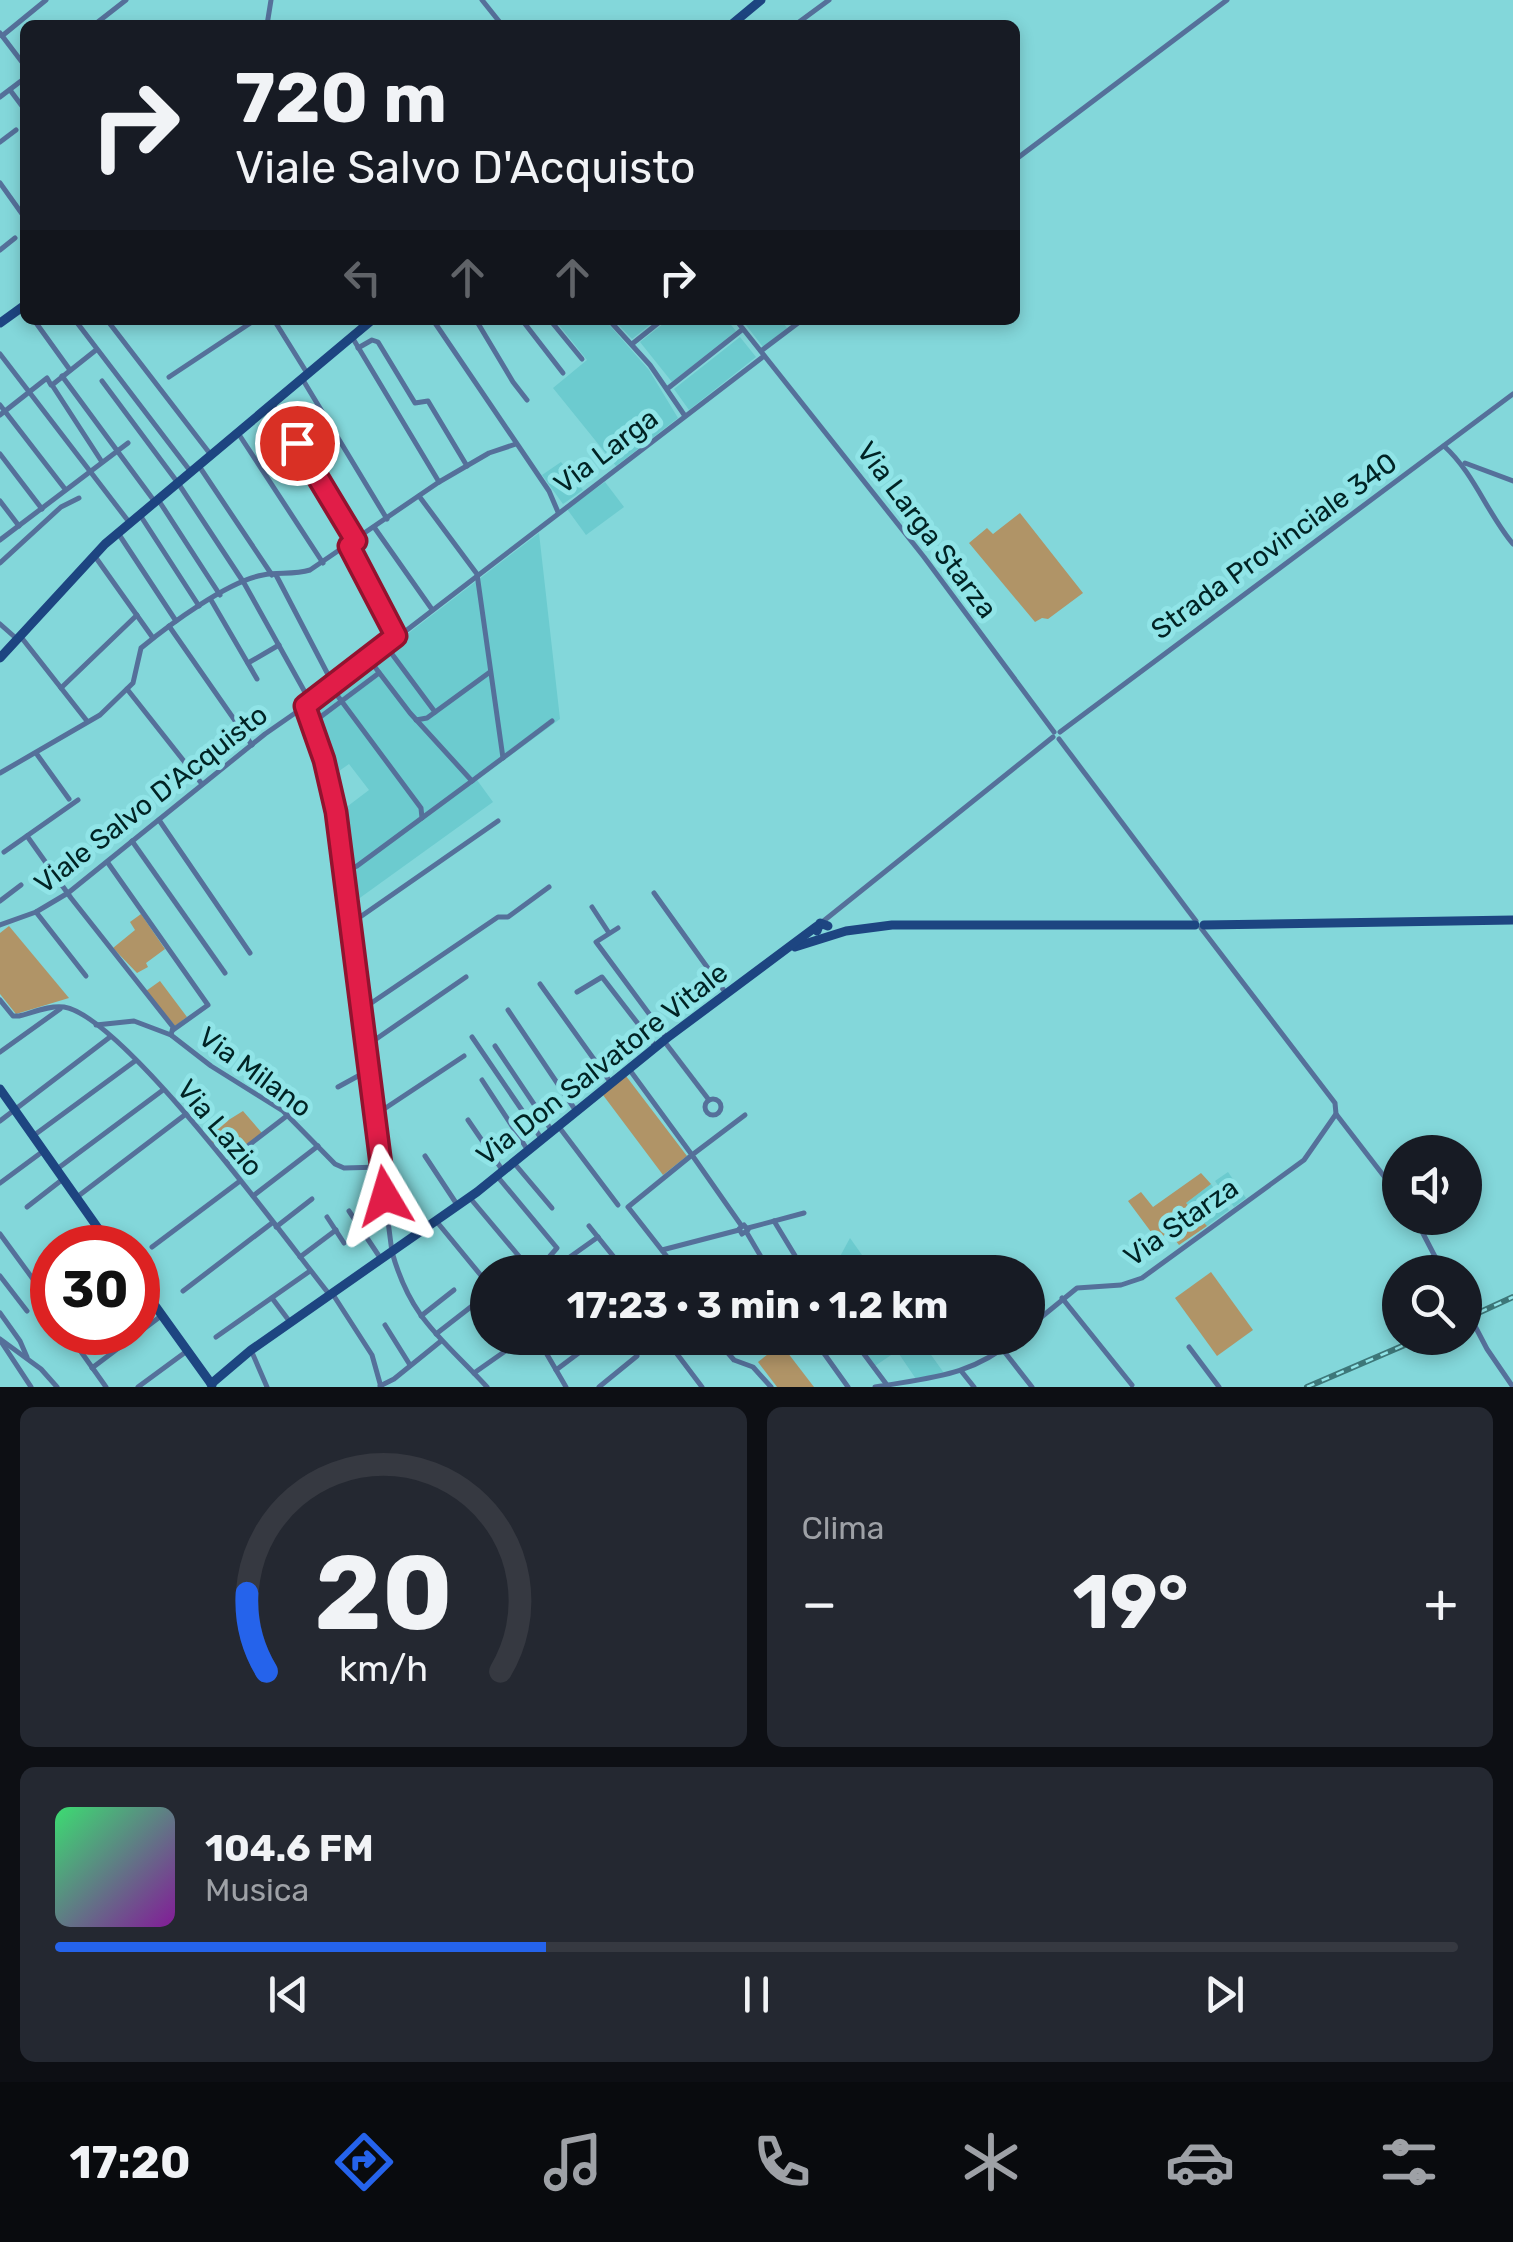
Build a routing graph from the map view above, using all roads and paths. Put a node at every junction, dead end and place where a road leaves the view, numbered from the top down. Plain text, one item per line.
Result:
1 (46, 0) edge
2 (126, 0) edge
3 (482, 0) edge
4 (761, 0) edge
5 (829, 0) edge
6 (1228, 0) edge
7 (100, 20) edge
8 (498, 20) edge
9 (737, 20) edge
10 (802, 20) edge
11 (1, 34) edge
12 (20, 59) edge
13 (20, 82) edge
14 (10, 90) junction
15 (0, 97) edge
16 (20, 103) edge
17 (16, 130) dead end
18 (0, 142) edge
19 (1020, 156) edge
20 (0, 182) edge
21 (20, 211) edge
22 (15, 238) dead end
23 (0, 250) edge
24 (38, 325) edge
25 (80, 325) edge
26 (111, 325) edge
27 (248, 325) edge
28 (277, 325) edge
29 (366, 325) edge
30 (436, 325) edge
31 (479, 325) edge
32 (526, 325) edge
33 (554, 325) edge
34 (614, 325) edge
35 (656, 325) edge
36 (740, 325) edge
37 (796, 325) edge
38 (744, 329) junction
39 (352, 337) junction
40 (632, 344) junction
41 (358, 348) junction
42 (97, 349) junction
43 (0, 354) edge
44 (762, 354) junction
45 (582, 359) dead end
46 (70, 370) junction
47 (563, 373) dead end
48 (62, 376) junction
49 (305, 376) junction
50 (169, 377) dead end
51 (102, 381) dead end
52 (52, 385) junction
53 (667, 389) junction
54 (28, 393) junction
55 (1513, 394) edge
56 (527, 400) dead end
57 (273, 404) junction
58 (2, 410) edge
59 (685, 416) junction
60 (238, 433) junction
61 (128, 443) dead end
62 (516, 444) junction
63 (1444, 446) junction
64 (117, 452) junction
65 (0, 454) edge
66 (211, 456) junction
67 (102, 462) junction
68 (1462, 462) junction
69 (467, 466) junction
70 (195, 469) junction
71 (89, 472) junction
72 (439, 482) junction
73 (1513, 482) edge
74 (178, 484) junction
75 (66, 490) junction
76 (419, 496) junction
77 (79, 498) dead end
78 (0, 501) edge
79 (157, 501) junction
80 (42, 508) junction
81 (558, 512) junction
82 (140, 515) junction
83 (387, 519) junction
84 (130, 524) junction
85 (19, 526) junction
86 (374, 528) junction
87 (118, 533) junction
88 (0, 540) edge
89 (352, 543) junction
90 (1513, 544) edge
91 (94, 555) junction
92 (0, 563) edge
93 (323, 563) junction
94 (476, 574) junction
95 (274, 575) junction
96 (244, 583) junction
97 (220, 595) junction
98 (211, 600) junction
99 (199, 606) junction
100 (432, 608) junction
101 (136, 616) junction
102 (176, 621) junction
103 (0, 624) edge
104 (169, 626) junction
105 (396, 636) junction
106 (19, 638) junction
107 (152, 638) junction
108 (279, 645) junction
109 (385, 645) junction
110 (0, 658) edge
111 (368, 658) junction
112 (248, 663) junction
113 (490, 672) junction
114 (380, 673) junction
115 (257, 679) dead end
116 (332, 687) junction
117 (61, 688) junction
118 (127, 690) junction
119 (342, 702) junction
120 (308, 704) junction
121 (435, 712) junction
122 (426, 718) junction
123 (416, 720) junction
124 (552, 721) dead end
125 (87, 722) junction
126 (312, 724) junction
127 (424, 728) junction
128 (1057, 735) junction
129 (252, 745) junction
130 (36, 753) junction
131 (503, 758) junction
132 (0, 773) edge
133 (472, 781) junction
134 (202, 784) junction
135 (69, 799) dead end
136 (78, 800) dead end
137 (421, 808) junction
138 (433, 810) junction
139 (422, 818) junction
140 (158, 819) junction
141 (498, 821) dead end
142 (26, 836) junction
143 (132, 840) junction
144 (4, 852) dead end
145 (107, 862) junction
146 (344, 872) junction
147 (21, 885) dead end
148 (550, 888) dead end
149 (68, 892) junction
150 (654, 893) dead end
151 (0, 901) edge
152 (592, 907) dead end
153 (36, 912) junction
154 (1513, 920) edge
155 (350, 924) junction
156 (0, 925) edge
157 (1201, 925) junction
158 (618, 928) dead end
159 (824, 930) junction
160 (610, 933) junction
161 (250, 954) dead end
162 (225, 974) dead end
163 (86, 976) dead end
164 (466, 977) dead end
165 (540, 984) dead end
166 (577, 992) dead end
167 (726, 994) junction
168 (0, 1000) edge
169 (62, 1007) junction
170 (360, 1010) junction
171 (508, 1010) dead end
172 (96, 1024) junction
173 (172, 1033) junction
174 (110, 1036) junction
175 (472, 1037) dead end
176 (662, 1042) junction
177 (366, 1046) junction
178 (495, 1046) dead end
179 (0, 1052) edge
180 (464, 1056) dead end
181 (135, 1060) junction
182 (369, 1070) junction
183 (628, 1070) junction
184 (482, 1080) dead end
185 (611, 1084) junction
186 (338, 1087) dead end
187 (0, 1089) edge
188 (163, 1090) junction
189 (709, 1100) dead end
190 (14, 1110) junction
191 (576, 1112) junction
192 (186, 1114) junction
193 (1336, 1114) junction
194 (288, 1115) junction
195 (375, 1115) junction
196 (745, 1115) dead end
197 (468, 1120) dead end
198 (0, 1122) edge
199 (556, 1129) junction
200 (33, 1136) junction
201 (542, 1140) junction
202 (318, 1146) junction
203 (43, 1150) junction
204 (528, 1151) junction
205 (692, 1155) junction
206 (425, 1156) dead end
207 (226, 1162) junction
208 (514, 1162) junction
209 (381, 1168) junction
210 (56, 1169) junction
211 (500, 1173) junction
212 (1382, 1174) edge
213 (63, 1179) junction
214 (240, 1180) junction
215 (0, 1183) edge
216 (252, 1197) junction
217 (76, 1198) junction
218 (469, 1198) junction
219 (312, 1199) dead end
220 (618, 1204) dead end
221 (27, 1206) dead end
222 (458, 1206) junction
223 (552, 1208) dead end
224 (349, 1211) dead end
225 (804, 1213) dead end
226 (327, 1217) dead end
227 (774, 1221) junction
228 (437, 1222) junction
229 (95, 1225) edge
230 (274, 1225) junction
231 (589, 1226) dead end
232 (744, 1229) junction
233 (336, 1230) junction
234 (0, 1234) edge
235 (598, 1237) junction
236 (160, 1241) edge
237 (344, 1243) dead end
238 (662, 1250) junction
239 (392, 1252) junction
240 (517, 1255) edge
241 (551, 1255) edge
242 (573, 1255) edge
243 (612, 1255) edge
244 (666, 1255) edge
245 (760, 1255) edge
246 (795, 1255) edge
247 (300, 1257) junction
248 (381, 1259) junction
249 (470, 1262) edge
250 (310, 1271) junction
251 (30, 1275) edge
252 (0, 1276) edge
253 (454, 1290) dead end
254 (183, 1291) dead end
255 (331, 1294) junction
256 (272, 1298) junction
257 (1062, 1298) junction
258 (470, 1308) edge
259 (27, 1312) dead end
260 (0, 1313) edge
261 (1045, 1313) edge
262 (161, 1316) joint
263 (421, 1316) junction
264 (290, 1322) junction
265 (385, 1325) dead end
266 (216, 1337) dead end
267 (438, 1338) junction
268 (0, 1340) edge
269 (1482, 1340) edge
270 (1190, 1347) dead end
271 (251, 1350) junction
272 (187, 1351) junction
273 (83, 1355) edge
274 (499, 1355) edge
275 (547, 1355) edge
276 (575, 1355) edge
277 (678, 1355) edge
278 (730, 1355) edge
279 (825, 1355) edge
280 (866, 1355) edge
281 (992, 1355) edge
282 (1008, 1355) edge
283 (637, 1356) dead end
284 (27, 1358) junction
285 (410, 1366) junction
286 (92, 1368) junction
287 (556, 1370) junction
288 (474, 1372) junction
289 (962, 1372) junction
290 (890, 1385) edge
291 (211, 1386) edge
292 (380, 1386) edge
293 (1132, 1386) edge
294 (31, 1387) edge
295 (58, 1387) edge
296 (106, 1387) edge
297 (138, 1387) edge
298 (267, 1387) edge
299 (487, 1387) edge
300 (566, 1387) edge
301 (599, 1387) edge
302 (702, 1387) edge
303 (771, 1387) edge
304 (848, 1387) edge
305 (876, 1387) edge
306 (974, 1387) edge
307 (1032, 1387) edge
308 (1220, 1387) edge
309 (1513, 1387) edge

1 - 11 street
2 - 7 street
3 - 8 street
4 - 9 street
5 - 10 street
6 - 19 street
11 - 12 street
13 - 14 street
14 - 15 street
14 - 16 street
17 - 18 street
20 - 21 street
22 - 23 street
24 - 46 street
25 - 42 street
26 - 66 street
27 - 50 street
28 - 49 street
29 - 39 street
30 - 62 street, Via Larga
31 - 56 street
32 - 47 street
33 - 45 street
34 - 40 street
35 - 40 street
36 - 38 street, Via Larga Starza
37 - 44 street, Via Larga
38 - 44 street, Via Larga Starza
38 - 53 street
39 - 41 street
39 - 49 street
40 - 53 street
41 - 69 street
41 - 72 street
42 - 46 street
42 - 70 street
43 - 54 street
44 - 59 street, Via Larga
44 - 128 street, Via Larga Starza
46 - 48 street
48 - 52 street
48 - 64 street
49 - 57 street
49 - 83 street
51 - 74 street
52 - 54 street
52 - 67 street
53 - 59 street
54 - 58 street
54 - 71 street
55 - 63 street, Strada Provinciale 340
57 - 60 street
57 - 89 street
58 - 75 street
59 - 81 street, Via Larga
60 - 66 street
60 - 93 street
61 - 64 street
62 - 69 street
62 - 81 street, Via Larga
63 - 68 street
63 - 128 street, Strada Provinciale 340
64 - 67 street
64 - 79 street
65 - 80 street
66 - 70 street
67 - 71 street
68 - 73 street
68 - 90 street
69 - 72 street
70 - 74 street
70 - 95 street
71 - 75 street
71 - 84 street
72 - 76 street
74 - 79 street
74 - 96 street
75 - 80 street
76 - 83 street
76 - 94 street
77 - 92 street
78 - 85 street
79 - 82 street
79 - 97 street
80 - 85 street
81 - 94 street, Viale Salvo D'Acquisto
82 - 84 street
82 - 99 street
83 - 86 street
84 - 87 street
85 - 88 street
86 - 89 street
86 - 100 street
87 - 91 street
87 - 102 street
89 - 93 street
89 - 105 street
91 - 101 street
91 - 106 street
93 - 95 street
94 - 100 street, Viale Salvo D'Acquisto
94 - 113 street
95 - 96 street
95 - 116 street
96 - 97 street
96 - 108 street
97 - 98 street
98 - 99 street
98 - 112 street
99 - 102 street
100 - 105 street, Viale Salvo D'Acquisto
101 - 107 street
101 - 117 street
102 - 104 street
103 - 106 street
104 - 107 street
104 - 129 street
105 - 109 street, Viale Salvo D'Acquisto
106 - 110 street
106 - 117 street
107 - 118 street
108 - 112 street
108 - 120 street
109 - 111 street, Viale Salvo D'Acquisto
109 - 121 street
111 - 114 street
111 - 116 street, Viale Salvo D'Acquisto
112 - 115 street
113 - 121 street
113 - 131 street
114 - 119 street
114 - 123 street
116 - 119 street
116 - 120 street, Viale Salvo D'Acquisto
117 - 125 street
118 - 125 street
118 - 134 street
119 - 126 street
119 - 137 street
120 - 126 street
120 - 129 street, Viale Salvo D'Acquisto
121 - 122 street
122 - 123 street
122 - 127 street
123 - 127 street
124 - 131 street
125 - 130 street
126 - 146 street
127 - 133 street
128 - 157 street, Via Larga Starza
128 - 159 street, Strada Provinciale 340
129 - 134 street, Viale Salvo D'Acquisto
130 - 132 street
130 - 135 street
131 - 133 street
133 - 138 street
134 - 140 street, Viale Salvo D'Acquisto
136 - 142 street
137 - 138 street
137 - 139 street
138 - 139 street
139 - 146 street
140 - 143 street, Viale Salvo D'Acquisto
140 - 161 street
141 - 155 street
142 - 144 street
142 - 149 street
143 - 145 street, Viale Salvo D'Acquisto
143 - 162 street
145 - 149 street, Viale Salvo D'Acquisto
145 - 173 street
146 - 155 street
147 - 151 street
148 - 170 street
149 - 153 street, Viale Salvo D'Acquisto
149 - 173 street
150 - 167 street
152 - 160 street
153 - 156 street, Viale Salvo D'Acquisto
153 - 163 street
154 - 157 street, Via Don Salvatore Vitale
155 - 170 street
157 - 159 street, Via Don Salvatore Vitale
157 - 193 street, Via Larga Starza
158 - 160 street
159 - 167 street, Via Don Salvatore Vitale
160 - 176 street
164 - 177 street
165 - 185 street
166 - 176 street
167 - 176 street, Via Don Salvatore Vitale
168 - 169 street
169 - 172 street, Via Lazio
169 - 179 street
170 - 177 street
171 - 191 street
172 - 173 street, Via Milano
172 - 174 street, Via Lazio
173 - 194 street, Via Milano
174 - 181 street, Via Lazio
174 - 190 street
175 - 201 street
176 - 183 street, Via Don Salvatore Vitale
176 - 189 street
177 - 182 street
178 - 199 street
180 - 195 street
181 - 188 street, Via Lazio
181 - 200 street
182 - 186 street
182 - 195 street
183 - 185 street, Via Don Salvatore Vitale
183 - 205 street
184 - 204 street
185 - 191 street, Via Don Salvatore Vitale
187 - 190 street
188 - 192 street, Via Lazio
188 - 210 street
190 - 198 street
190 - 200 street
191 - 199 street, Via Don Salvatore Vitale
192 - 207 street, Via Lazio
192 - 217 street
193 - 212 street, Via Larga Starza
193 - 257 street, Via Starza
194 - 202 street, Via Milano
194 - 207 street
195 - 209 street
196 - 205 street
197 - 211 street
199 - 201 street, Via Don Salvatore Vitale
199 - 220 street
200 - 203 street
201 - 204 street, Via Don Salvatore Vitale
202 - 209 street, Via Milano
202 - 216 street
203 - 210 street
203 - 215 street
204 - 208 street, Via Don Salvatore Vitale
205 - 232 street
205 - 238 street
206 - 222 street
207 - 214 street, Via Lazio
208 - 211 street, Via Don Salvatore Vitale
208 - 223 street
209 - 239 street
210 - 213 street
211 - 218 street, Via Don Salvatore Vitale
211 - 241 street
213 - 217 street
213 - 221 street
214 - 216 street, Via Lazio
214 - 236 street
216 - 230 street, Via Lazio
217 - 229 street
218 - 222 street, Via Don Salvatore Vitale
218 - 240 street
219 - 230 street
222 - 228 street, Via Don Salvatore Vitale
224 - 248 street
225 - 227 street
226 - 233 street
227 - 232 street
227 - 246 street
228 - 239 street, Via Don Salvatore Vitale
228 - 249 street
230 - 247 street, Via Lazio
230 - 254 street
231 - 235 street
232 - 238 street
232 - 245 street
233 - 237 street
233 - 247 street
234 - 251 street
235 - 242 street
235 - 243 street
238 - 244 street
239 - 248 street, Via Don Salvatore Vitale
239 - 263 street
247 - 250 street, Via Lazio
248 - 255 street, Via Don Salvatore Vitale
250 - 255 street, Via Lazio
250 - 256 street
252 - 259 street
253 - 263 street
255 - 264 street, Via Don Salvatore Vitale
255 - 292 street, Via Lazio
256 - 264 street
256 - 266 street
257 - 261 street, Via Starza
257 - 293 street
258 - 267 street
260 - 284 street
262 - 272 street
262 - 286 street
263 - 267 street
264 - 271 street, Via Don Salvatore Vitale
265 - 285 street
267 - 285 street
267 - 288 street
268 - 284 street
268 - 294 street
269 - 309 street
270 - 308 street
271 - 291 street, Via Don Salvatore Vitale
271 - 298 street
272 - 291 street
272 - 297 street
273 - 286 street
274 - 288 street
275 - 287 street
276 - 287 street
277 - 302 street
278 - 303 street
279 - 304 street
280 - 290 street
281 - 289 street
282 - 307 street
283 - 301 street
284 - 295 street
285 - 292 street
286 - 296 street
287 - 300 street
288 - 299 street
289 - 290 street
289 - 306 street
290 - 305 street

